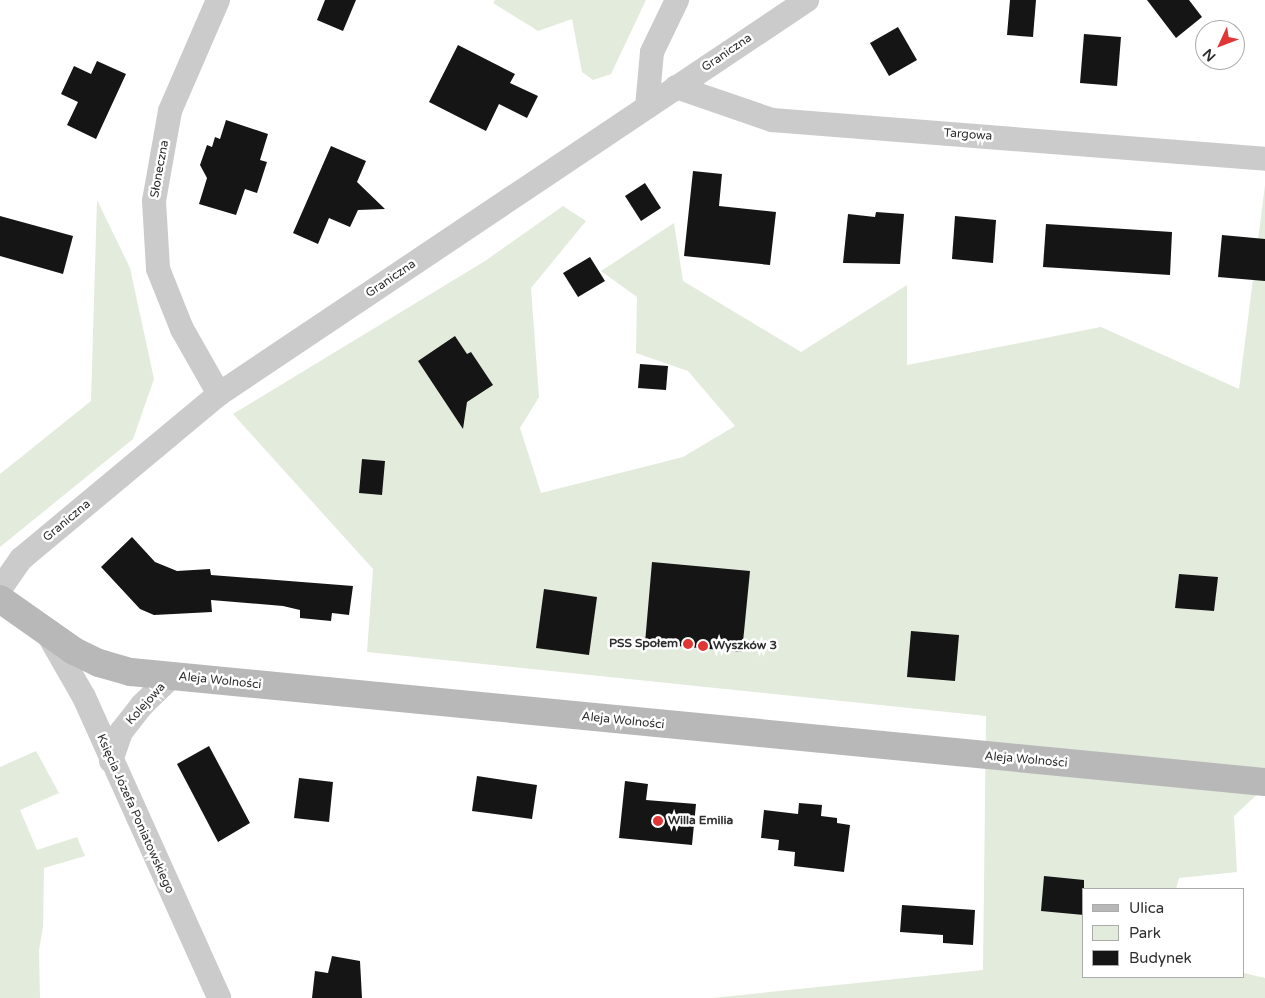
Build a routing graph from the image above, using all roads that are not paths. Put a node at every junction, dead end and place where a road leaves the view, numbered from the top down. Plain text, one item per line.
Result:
1 (218, 0) edge
2 (677, 0) edge
3 (807, 0) edge
4 (676, 87) junction
5 (646, 107) junction
6 (1265, 159) edge
7 (220, 394) junction
8 (0, 589) edge
9 (0, 599) edge
10 (46, 632) junction
11 (172, 676) junction
12 (111, 761) junction
13 (1265, 782) edge
14 (219, 998) edge

1 - 7 street, Słoneczna
2 - 5 street
3 - 4 street, Graniczna
4 - 5 street, Graniczna
4 - 6 street, Targowa
5 - 7 street, Graniczna
7 - 8 street, Graniczna
9 - 10 street, Aleja Wolności
10 - 11 street, Aleja Wolności
10 - 12 street, Księcia Józefa Poniatowskiego
11 - 12 street, Kolejowa
11 - 13 street, Aleja Wolności
12 - 14 street, Księcia Józefa Poniatowskiego

